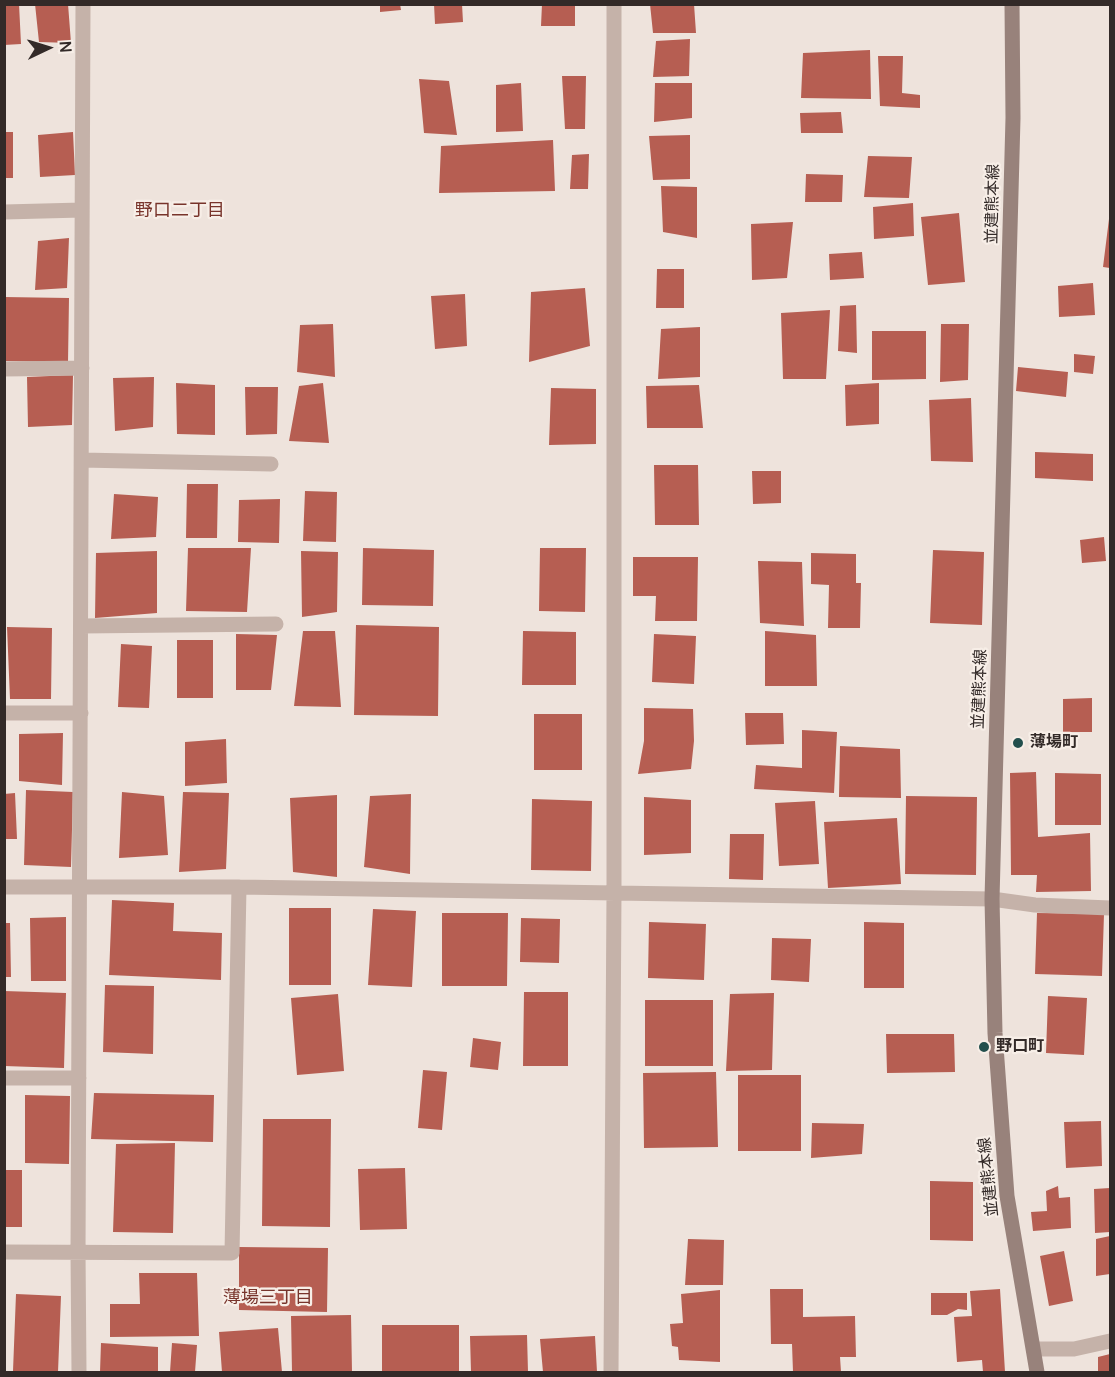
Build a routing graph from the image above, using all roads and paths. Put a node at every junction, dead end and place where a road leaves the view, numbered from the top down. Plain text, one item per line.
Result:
1 (83, 4) edge
2 (614, 4) edge
3 (1012, 4) edge
4 (82, 210) junction
5 (4, 212) edge
6 (82, 368) junction
7 (4, 369) edge
8 (82, 460) junction
9 (271, 464) dead end
10 (276, 624) dead end
11 (81, 626) junction
12 (4, 713) edge
13 (81, 713) junction
14 (4, 887) edge
15 (240, 887) junction
16 (80, 888) junction
17 (614, 892) junction
18 (992, 899) junction
19 (1110, 908) edge
20 (4, 1078) edge
21 (79, 1078) junction
22 (78, 1251) junction
23 (4, 1252) edge
24 (1110, 1341) edge
25 (1034, 1349) junction
26 (79, 1372) edge
27 (611, 1372) edge
28 (1037, 1372) edge

1 - 4 street
2 - 17 street
3 - 18 main road, 並建熊本線
4 - 5 street
4 - 6 street
6 - 7 street
6 - 8 street
8 - 9 street
8 - 11 street
10 - 11 street
11 - 13 street
12 - 13 street
13 - 16 street
14 - 16 street
15 - 16 street
15 - 17 street
15 - 22 street
16 - 21 street
17 - 18 street
17 - 27 street
18 - 19 street
18 - 25 main road, 並建熊本線
20 - 21 street
21 - 22 street
22 - 23 street
22 - 26 street
24 - 25 street
25 - 28 main road, 並建熊本線

